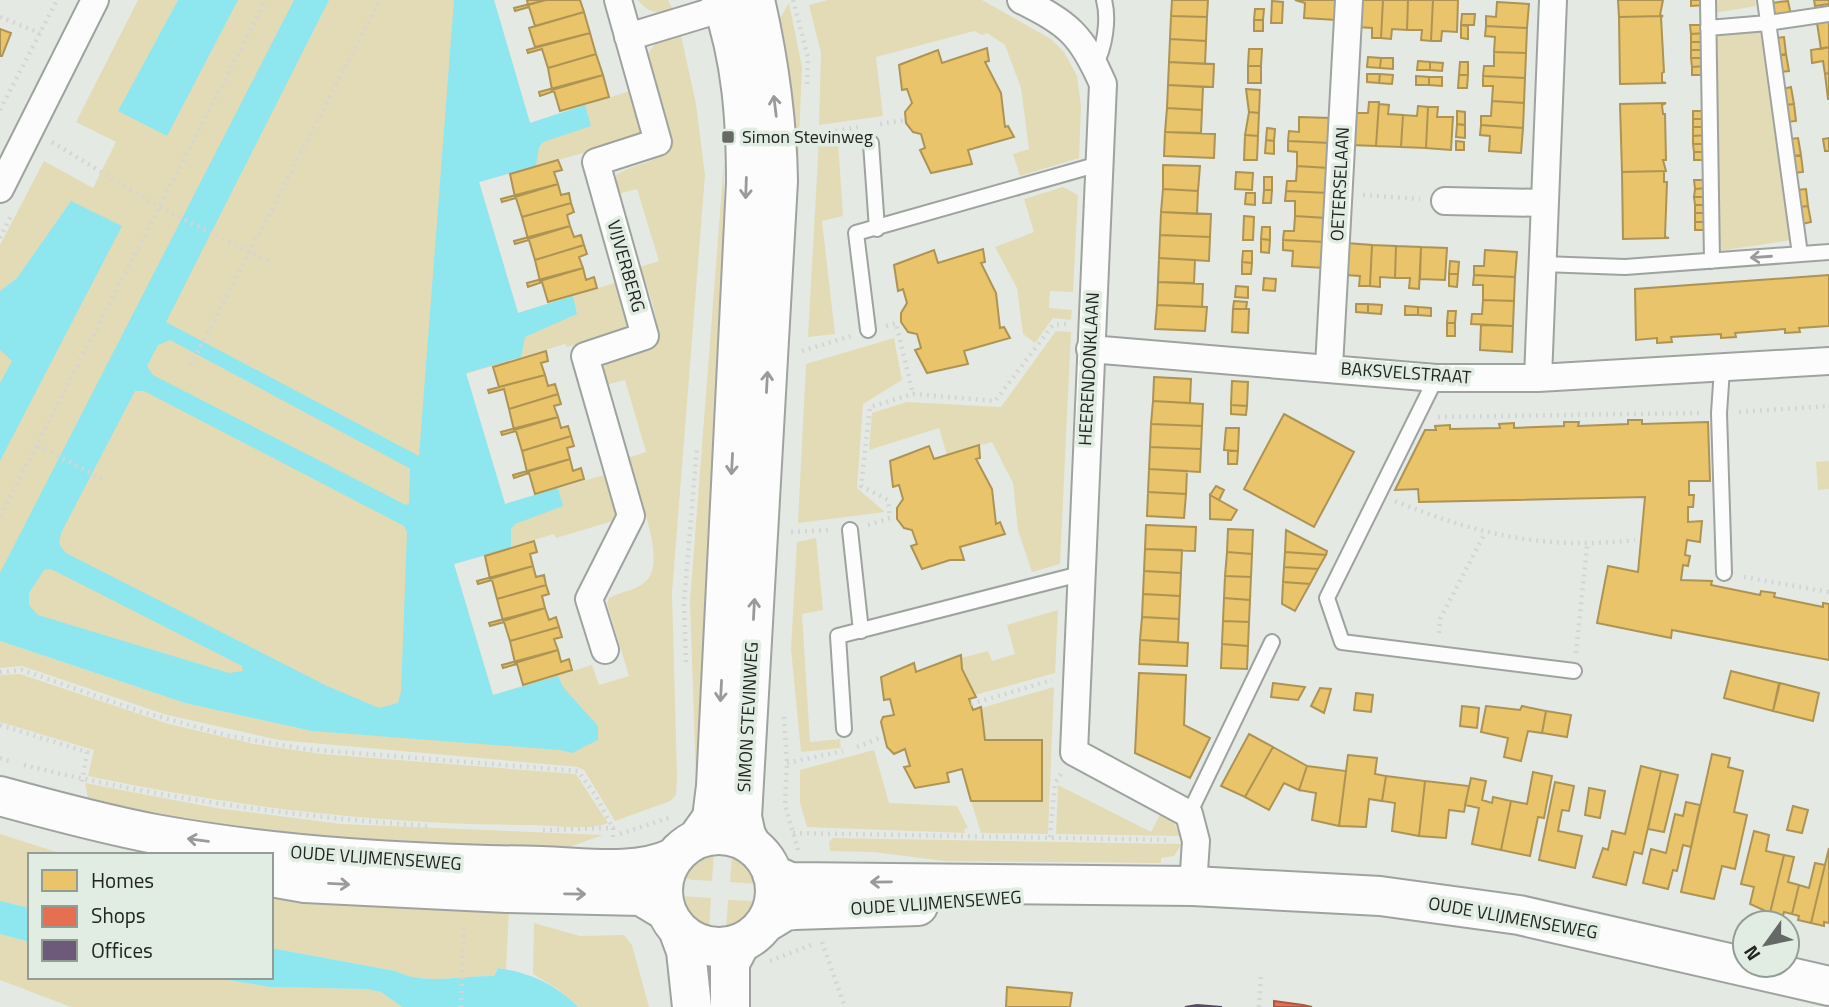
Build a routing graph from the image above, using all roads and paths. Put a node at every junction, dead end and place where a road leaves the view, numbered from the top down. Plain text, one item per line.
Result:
1 (57, 0) edge
2 (94, 0) edge
3 (266, 0) edge
4 (380, 0) edge
5 (618, 0) edge
6 (1021, 0) edge
7 (1104, 0) edge
8 (1349, 0) edge
9 (1553, 0) edge
10 (1708, 0) edge
11 (1765, 0) edge
12 (738, 2) edge
13 (1829, 14) edge
14 (0, 18) edge
15 (1768, 23) junction
16 (1708, 28) junction
17 (40, 33) junction
18 (628, 37) junction
19 (1095, 65) junction
20 (0, 94) edge
21 (7, 96) junction
22 (0, 110) edge
23 (905, 120) dead end
24 (30, 130) junction
25 (805, 136) dead end
26 (871, 143) dead end
27 (1099, 164) junction
28 (0, 189) edge
29 (1339, 193) junction
30 (1446, 201) joint
31 (1543, 203) junction
32 (159, 207) junction
33 (877, 229) junction
34 (249, 251) junction
35 (1829, 252) edge
36 (1800, 254) junction
37 (1712, 261) junction
38 (272, 263) dead end
39 (1542, 264) junction
40 (868, 330) dead end
41 (1091, 336) junction
42 (1829, 361) edge
43 (191, 365) dead end
44 (1329, 368) junction
45 (1722, 369) junction
46 (1436, 378) junction
47 (1538, 378) junction
48 (1829, 406) edge
49 (1719, 413) junction
50 (1416, 418) junction
51 (38, 446) junction
52 (106, 481) dead end
53 (1378, 494) junction
54 (0, 516) edge
55 (850, 530) junction
56 (783, 532) dead end
57 (1485, 533) junction
58 (1635, 540) dead end
59 (1587, 546) junction
60 (1724, 573) joint
61 (1080, 574) junction
62 (1829, 592) edge
63 (861, 631) junction
64 (1272, 642) dead end
65 (605, 650) dead end
66 (1437, 653) junction
67 (1574, 671) joint
68 (0, 672) edge
69 (1077, 672) junction
70 (971, 705) dead end
71 (0, 725) edge
72 (844, 729) joint
73 (882, 737) dead end
74 (846, 751) junction
75 (1074, 752) junction
76 (0, 758) edge
77 (787, 763) dead end
78 (82, 779) junction
79 (0, 796) edge
80 (0, 810) edge
81 (1189, 814) junction
82 (76, 816) junction
83 (442, 827) dead end
84 (613, 828) junction
85 (535, 830) dead end
86 (1050, 837) junction
87 (1196, 841) junction
88 (685, 849) junction
89 (138, 853) edge
90 (774, 857) junction
91 (613, 867) junction
92 (273, 877) edge
93 (1193, 886) junction
94 (672, 921) junction
95 (753, 933) junction
96 (463, 943) dead end
97 (1261, 974) dead end
98 (1829, 986) edge
99 (461, 1007) edge
100 (692, 1007) edge
101 (730, 1007) edge
102 (1259, 1007) edge

1 - 17 path
2 - 24 street
3 - 32 path
4 - 34 path
5 - 18 street, VIJVERBERG
6 - 19 street, HEERENDONKLAAN
7 - 19 lane
8 - 29 street, OETERSELAAN
9 - 31 street
10 - 16 lane
11 - 15 lane
12 - 18 street
12 -> 88 street, SIMON STEVINWEG
90 -> 12 street, SIMON STEVINWEG
13 - 15 lane
14 - 17 path
15 - 16 lane
15 - 36 lane
16 - 37 lane
17 - 21 path
18 - 65 street, VIJVERBERG
19 - 27 street, HEERENDONKLAAN
20 - 21 path
21 - 22 path
23 - 25 path
24 - 28 street
24 - 32 path
26 - 33 lane
27 - 33 lane
27 - 41 street, HEERENDONKLAAN
29 - 30 path
29 - 44 street, OETERSELAAN
30 - 31 street
31 - 39 street
32 - 34 path
32 - 51 path
33 - 40 lane
34 - 38 path
34 - 43 path
35 - 36 lane
36 -> 37 lane
37 - 39 lane
39 - 47 street
41 - 44 street, BAKSVELSTRAAT
41 - 55 path
41 - 61 street, HEERENDONKLAAN
42 - 45 street, BAKSVELSTRAAT
44 - 46 street, BAKSVELSTRAAT
45 - 47 street, BAKSVELSTRAAT
45 - 49 lane
46 - 47 street, BAKSVELSTRAAT
46 - 50 lane
48 - 49 path
49 - 50 path
49 - 60 lane
50 - 53 lane
51 - 52 path
51 - 54 path
53 - 57 path
53 - 66 lane
55 - 56 path
55 - 63 lane
57 - 59 path
57 - 66 path
58 - 59 path
59 - 67 path
60 - 62 path
61 - 63 lane
61 - 69 street, HEERENDONKLAAN
63 - 72 lane
64 - 81 lane
66 - 67 lane
68 - 84 path
69 - 70 path
69 - 75 street, HEERENDONKLAAN
71 - 78 path
72 - 74 path
73 - 74 path
74 - 77 path
75 - 81 street
75 - 86 path
76 - 78 path
78 - 82 path
78 - 83 path
79 - 82 street, OUDE VLIJMENSEWEG
80 - 89 street
81 - 87 street
91 -> 82 street, OUDE VLIJMENSEWEG
84 - 85 path
84 - 91 path
86 - 87 path
86 - 90 path
87 - 93 street
88 - 90 street
88 - 91 street, OUDE VLIJMENSEWEG
88 - 94 street
93 -> 90 street, OUDE VLIJMENSEWEG
90 - 95 street
92 -> 94 street, OUDE VLIJMENSEWEG
93 - 95 street, OUDE VLIJMENSEWEG
93 - 98 street, OUDE VLIJMENSEWEG
94 - 95 street
94 - 100 street
95 - 101 street
96 - 99 path
97 - 102 path

